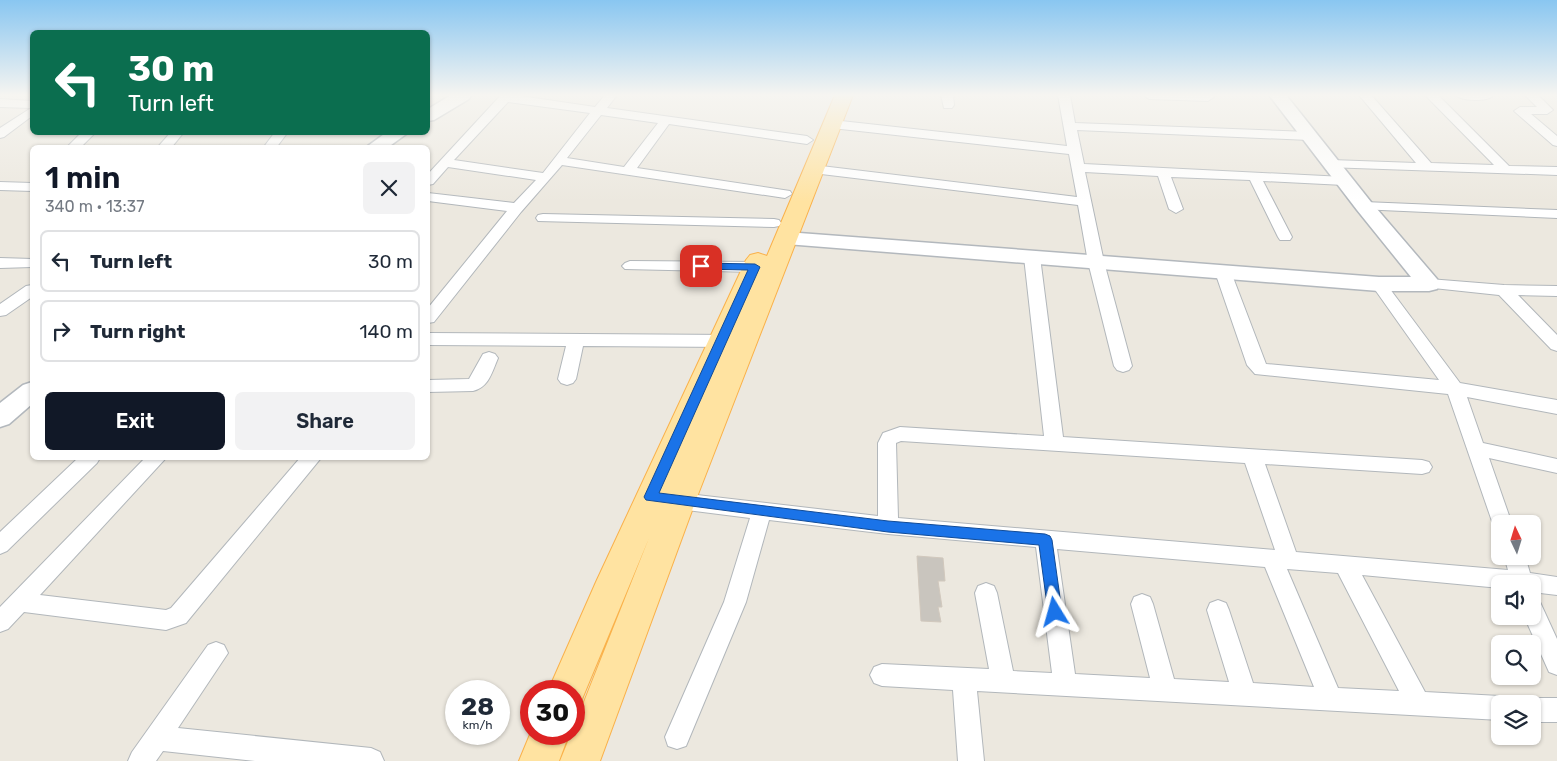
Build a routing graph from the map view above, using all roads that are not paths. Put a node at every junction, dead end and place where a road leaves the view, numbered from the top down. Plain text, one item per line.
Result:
1 (473, 131) edge
2 (583, 131) edge
3 (658, 131) edge
4 (740, 131) edge
5 (811, 131) edge
6 (829, 131) edge
7 (891, 131) edge
8 (1071, 131) edge
9 (1172, 131) edge
10 (1297, 131) edge
11 (1396, 131) edge
12 (1467, 131) edge
13 (1543, 131) edge
14 (87, 135) edge
15 (175, 135) edge
16 (280, 135) edge
17 (395, 135) edge
18 (1300, 136) junction
19 (807, 140) junction
20 (1557, 142) edge
21 (75, 145) edge
22 (166, 145) edge
23 (271, 145) edge
24 (379, 145) edge
25 (1075, 151) junction
26 (558, 161) junction
27 (438, 165) edge
28 (1427, 166) junction
29 (1078, 168) junction
30 (813, 169) junction
31 (1505, 169) junction
32 (628, 171) junction
33 (1557, 171) edge
34 (1163, 172) junction
35 (1254, 176) junction
36 (1334, 176) junction
37 (546, 177) junction
38 (430, 178) edge
39 (30, 185) edge
40 (0, 186) edge
41 (785, 194) junction
42 (430, 197) edge
43 (1084, 202) junction
44 (1364, 206) junction
45 (516, 209) junction
46 (1176, 209) dead end
47 (1557, 214) edge
48 (544, 218) dead end
49 (780, 231) junction
50 (1285, 237) dead end
51 (1032, 257) junction
52 (1096, 262) junction
53 (0, 263) edge
54 (30, 263) edge
55 (630, 266) dead end
56 (755, 267) junction
57 (1223, 272) junction
58 (1388, 284) junction
59 (1424, 284) junction
60 (1504, 290) junction
61 (30, 291) edge
62 (1557, 291) edge
63 (0, 311) edge
64 (430, 316) edge
65 (430, 339) edge
66 (576, 340) junction
67 (733, 341) junction
68 (1557, 345) edge
69 (489, 358) dead end
70 (1123, 366) dead end
71 (567, 379) dead end
72 (430, 386) edge
73 (1450, 388) junction
74 (30, 393) edge
75 (1557, 407) edge
76 (0, 417) edge
77 (1054, 444) junction
78 (1475, 448) junction
79 (1252, 456) junction
80 (88, 460) edge
81 (154, 460) edge
82 (309, 460) edge
83 (1557, 466) edge
84 (1422, 467) dead end
85 (651, 497) junction
86 (680, 502) junction
87 (762, 511) junction
88 (1499, 515) edge
89 (888, 526) junction
90 (1045, 540) junction
91 (0, 545) edge
92 (1280, 559) junction
93 (1345, 565) junction
94 (1491, 578) edge
95 (1541, 584) edge
96 (1557, 586) edge
97 (986, 593) dead end
98 (19, 602) junction
99 (1142, 604) dead end
100 (1218, 610) dead end
101 (0, 622) edge
102 (1539, 625) edge
103 (216, 653) dead end
104 (1557, 664) edge
105 (882, 675) dead end
106 (964, 679) junction
107 (572, 680) edge
108 (1003, 681) junction
109 (1065, 685) junction
110 (1165, 690) junction
111 (1245, 694) junction
112 (1331, 699) junction
113 (1418, 704) junction
114 (1491, 708) edge
115 (678, 737) dead end
116 (157, 738) junction
117 (546, 745) edge
118 (142, 761) edge
119 (371, 761) edge
120 (539, 761) edge
121 (580, 761) edge
122 (971, 761) edge

1 - 27 street
2 - 26 street
3 - 32 street
4 - 19 street
5 - 19 main road
6 - 30 main road
7 - 25 street
8 - 25 street
9 - 18 street
10 - 18 street
11 - 28 street
12 - 31 street
13 - 20 street
14 - 21 street
15 - 22 street
16 - 23 street
17 - 24 street
18 - 36 street
19 - 41 main road
25 - 29 street
26 - 32 street
26 - 37 street
27 - 37 street
27 - 38 street
28 - 31 street
28 - 36 street
29 - 34 street
29 - 43 street
30 - 43 street
30 - 49 main road
31 - 33 street
32 - 41 street
34 - 35 street
34 - 46 street
35 - 36 street
35 - 50 street
36 - 44 street
37 - 45 street
39 - 40 street
41 - 49 main road
42 - 45 street
43 - 52 street
44 - 47 street
44 - 59 street
45 - 64 street
48 - 49 street
49 - 51 street
49 - 56 main road
49 - 67 main road
51 - 52 street
51 - 77 street
52 - 57 street
52 - 70 street
53 - 54 street
55 - 56 street
56 - 67 main road
57 - 58 street
57 - 73 street
58 - 59 street
58 - 73 street
59 - 60 street
60 - 62 street
60 - 68 street
61 - 63 street
65 - 66 street
66 - 67 street
66 - 71 street
67 - 85 main road
67 - 86 main road
69 - 72 street
73 - 75 street
73 - 78 street
74 - 76 street
77 - 79 street
77 - 89 street
78 - 83 street
78 - 88 street
79 - 84 street
79 - 92 street
80 - 91 street
81 - 98 street
82 - 98 street
85 - 86 street
85 - 107 main road
86 - 87 street
86 - 121 main road
87 - 89 street
87 - 115 street
89 - 90 street
90 - 92 street
90 - 109 street
92 - 93 street
92 - 112 street
93 - 94 street
93 - 113 street
95 - 96 street
97 - 108 street
98 - 101 street
99 - 110 street
100 - 111 street
102 - 104 street
103 - 116 street
105 - 106 street
106 - 108 street
106 - 122 street
108 - 109 street
109 - 110 street
110 - 111 street
111 - 112 street
112 - 113 street
113 - 114 street
116 - 118 street
116 - 119 street
117 - 120 main road

